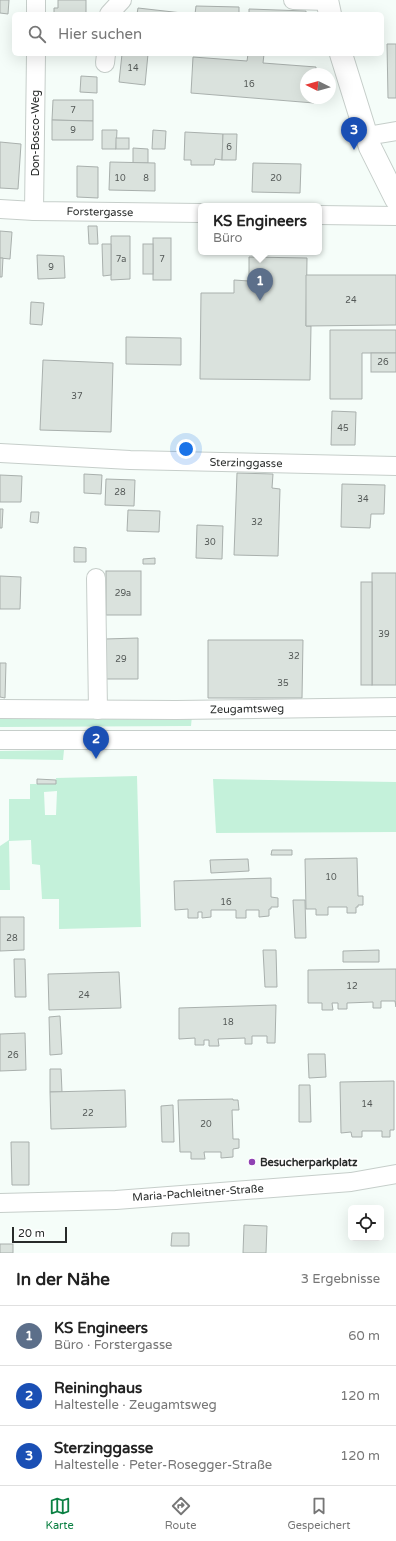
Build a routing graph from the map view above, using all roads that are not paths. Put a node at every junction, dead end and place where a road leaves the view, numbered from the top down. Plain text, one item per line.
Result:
1 (36, 0) edge
2 (122, 0) edge
3 (294, 0) edge
4 (328, 5) edge
5 (36, 12) edge
6 (111, 12) edge
7 (36, 56) edge
8 (342, 56) edge
9 (396, 131) edge
10 (366, 136) junction
11 (396, 199) edge
12 (0, 209) edge
13 (34, 211) junction
14 (198, 213) edge
15 (322, 215) edge
16 (396, 216) edge
17 (0, 453) edge
18 (396, 466) edge
19 (96, 578) dead end
20 (396, 707) edge
21 (0, 708) edge
22 (98, 710) junction
23 (0, 740) edge
24 (396, 740) edge
25 (396, 1174) edge
26 (0, 1203) edge

1 - 5 street
2 - 6 street
3 - 4 street
7 - 13 street, Don-Bosco-Weg
8 - 10 main road
9 - 10 street
10 - 11 main road
12 - 13 street, Forstergasse
13 - 14 street, Forstergasse
15 - 16 street
17 - 18 street, Sterzinggasse
19 - 22 street
20 - 22 street, Zeugamtsweg
21 - 22 street, Zeugamtsweg
23 - 24 street
25 - 26 street, Maria-Pachleitner-Straße

